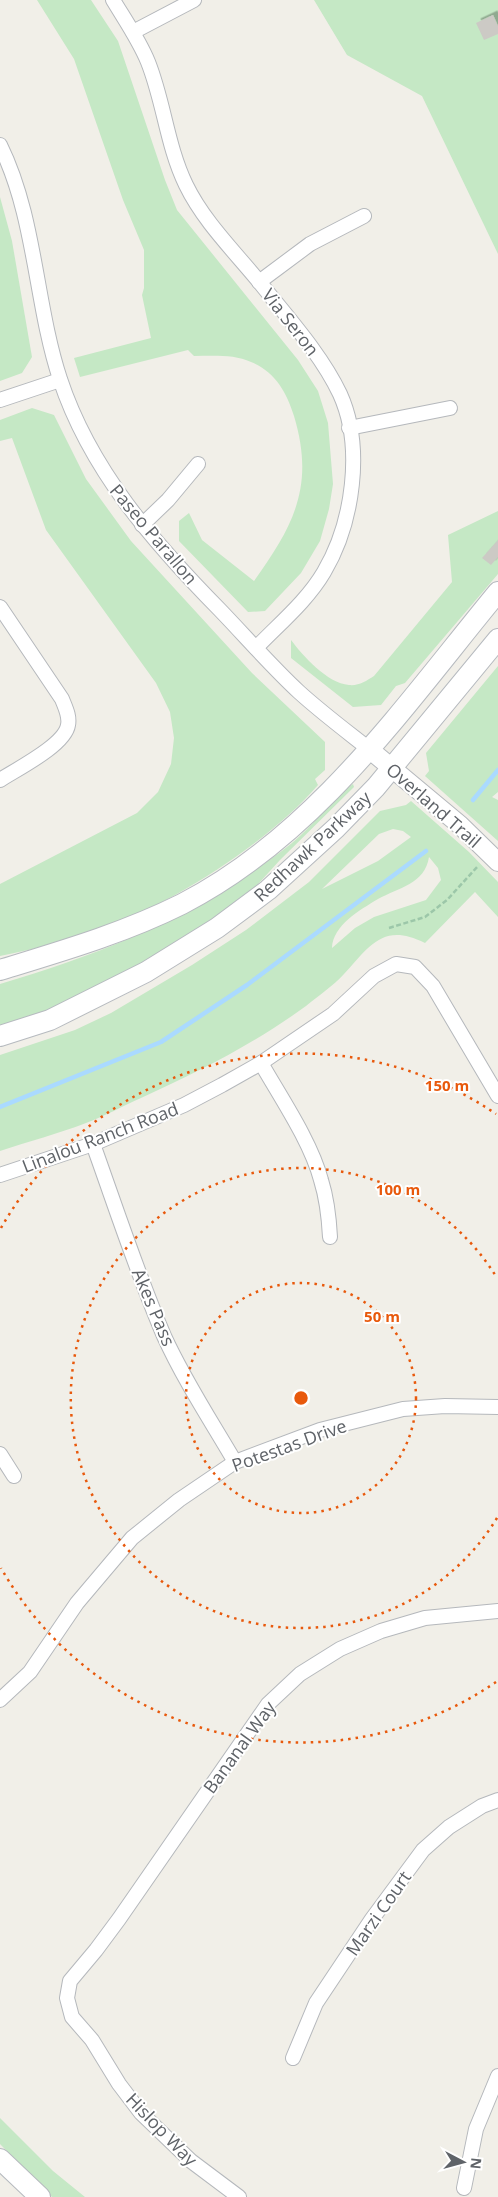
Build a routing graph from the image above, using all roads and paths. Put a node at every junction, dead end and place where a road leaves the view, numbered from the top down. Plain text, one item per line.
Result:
1 (112, 0) edge
2 (194, 0) edge
3 (133, 32) junction
4 (0, 145) edge
5 (364, 216) dead end
6 (260, 282) junction
7 (60, 380) junction
8 (0, 400) edge
9 (450, 408) dead end
10 (349, 428) junction
11 (198, 464) dead end
12 (142, 525) junction
13 (498, 592) edge
14 (0, 608) edge
15 (498, 639) edge
16 (256, 648) junction
17 (369, 749) junction
18 (392, 768) junction
19 (0, 780) edge
20 (498, 862) edge
21 (478, 866) dead end
22 (390, 928) dead end
23 (0, 970) edge
24 (0, 1036) edge
25 (262, 1063) junction
26 (497, 1092) edge
27 (93, 1144) junction
28 (0, 1175) edge
29 (330, 1237) dead end
30 (498, 1407) edge
31 (0, 1454) edge
32 (235, 1462) junction
33 (14, 1476) dead end
34 (498, 1611) edge
35 (0, 1700) edge
36 (498, 1800) edge
37 (66, 1998) joint
38 (292, 2058) dead end
39 (498, 2076) edge
40 (0, 2159) edge
41 (464, 2188) dead end
42 (40, 2197) edge
43 (239, 2197) edge

1 - 3 street, Via Seron
2 - 3 street
3 - 6 street, Via Seron
4 - 7 street, Paseo Parallon
5 - 6 street
6 - 10 street, Via Seron
7 - 8 street
7 - 12 street, Paseo Parallon
9 - 10 street
10 - 16 street, Via Seron
11 - 12 street
12 - 16 street, Paseo Parallon
13 - 17 main road, Redhawk Parkway
14 - 19 street
15 - 18 main road, Redhawk Parkway
16 - 17 street, Paseo Parallon
17 - 18 street, Overland Trail
17 - 23 main road, Redhawk Parkway
18 - 20 street, Overland Trail
18 - 24 main road, Redhawk Parkway
21 - 22 path
25 - 26 street, Linalou Ranch Road
25 - 27 street, Linalou Ranch Road
25 - 29 street
27 - 28 street, Linalou Ranch Road
27 - 32 street, Akes Pass
30 - 32 street, Potestas Drive
31 - 33 street
32 - 35 street, Potestas Drive
34 - 37 street, Bananal Way
36 - 38 street, Marzi Court
37 - 43 street, Hislop Way
39 - 41 street
40 - 42 main road

